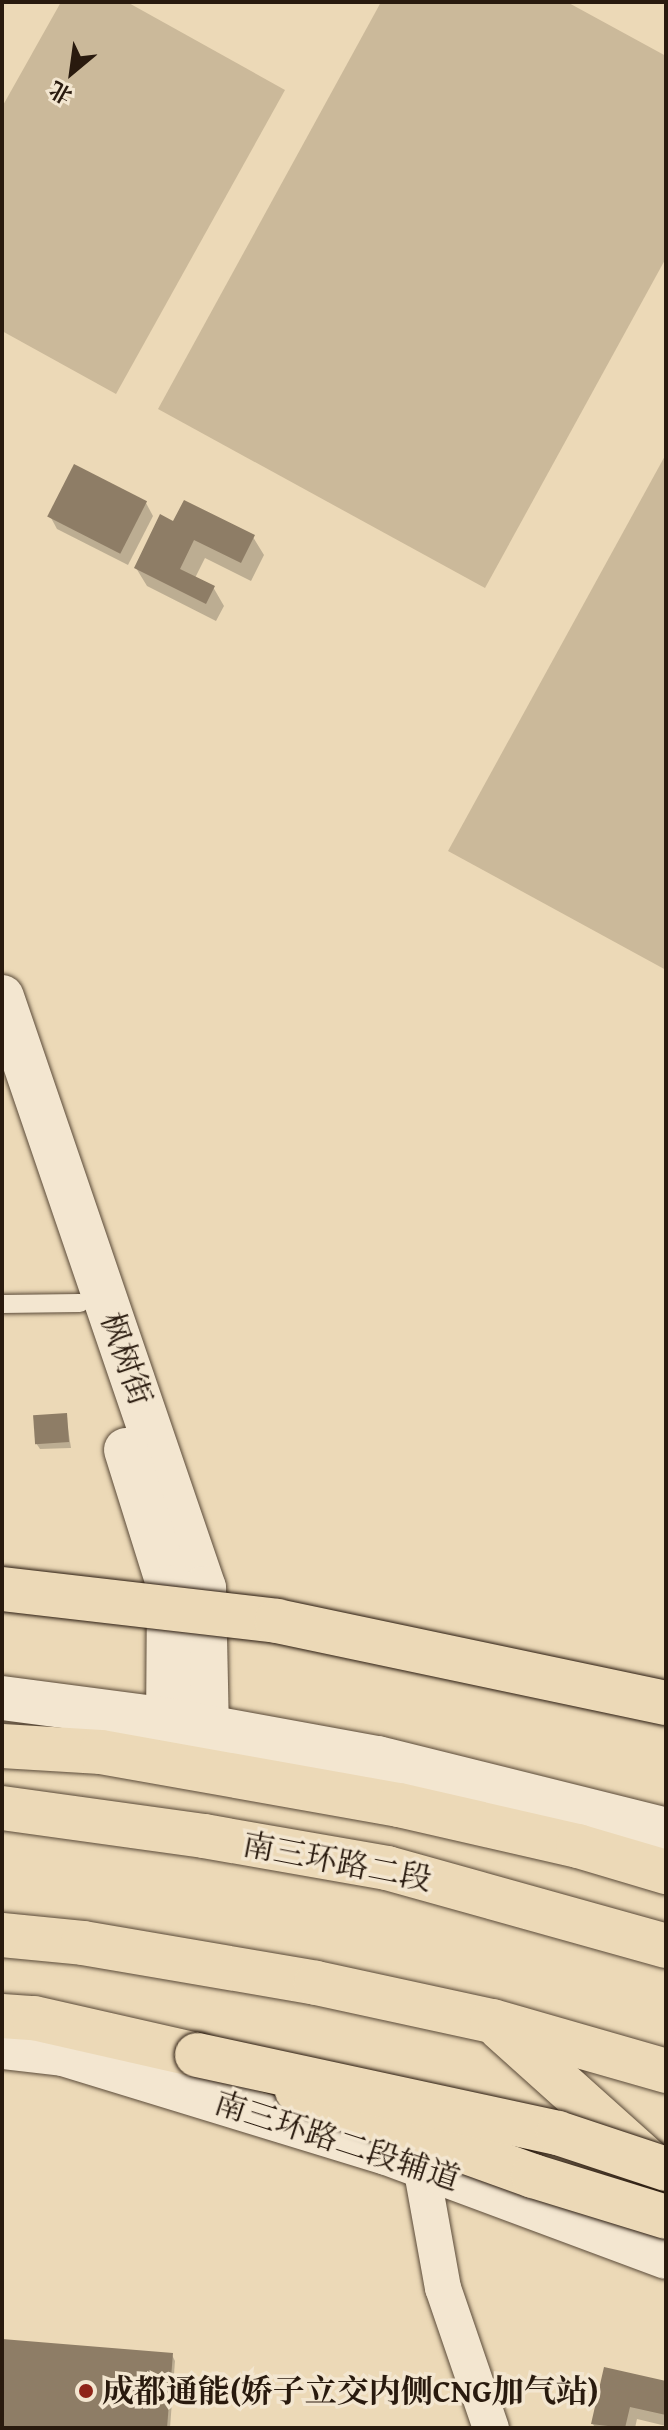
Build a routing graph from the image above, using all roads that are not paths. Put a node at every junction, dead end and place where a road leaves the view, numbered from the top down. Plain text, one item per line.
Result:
1 (2, 997) edge
2 (2, 1080) edge
3 (80, 1303) junction
4 (2, 1304) edge
5 (2, 1589) edge
6 (2, 1698) edge
7 (666, 1703) edge
8 (187, 1724) junction
9 (2, 1746) edge
10 (2, 1808) edge
11 (666, 1830) edge
12 (666, 1872) edge
13 (2, 1935) edge
14 (666, 1946) edge
15 (2, 2016) edge
16 (492, 2021) junction
17 (2, 2047) edge
18 (63, 2054) junction
19 (197, 2055) junction
20 (666, 2071) edge
21 (421, 2166) junction
22 (666, 2169) edge
23 (666, 2177) edge
24 (666, 2204) edge
25 (666, 2217) edge
26 (666, 2257) edge
27 (491, 2428) edge

1 - 8 street, 枫树街
2 - 3 street, 枫树街
3 - 4 lane
3 - 8 street, 枫树街
5 - 7 highway, bridge
6 - 8 street
8 - 11 street
9 - 12 highway
10 - 14 highway, 南三环路二段
13 - 16 highway
15 - 19 highway
16 - 20 highway
16 - 23 highway
17 - 18 street, 南三环路二段辅道
18 - 21 street, 南三环路二段辅道
18 - 24 street
19 - 22 highway, bridge
19 - 25 highway, bridge
21 - 26 street, 南三环路二段辅道
21 - 27 street

